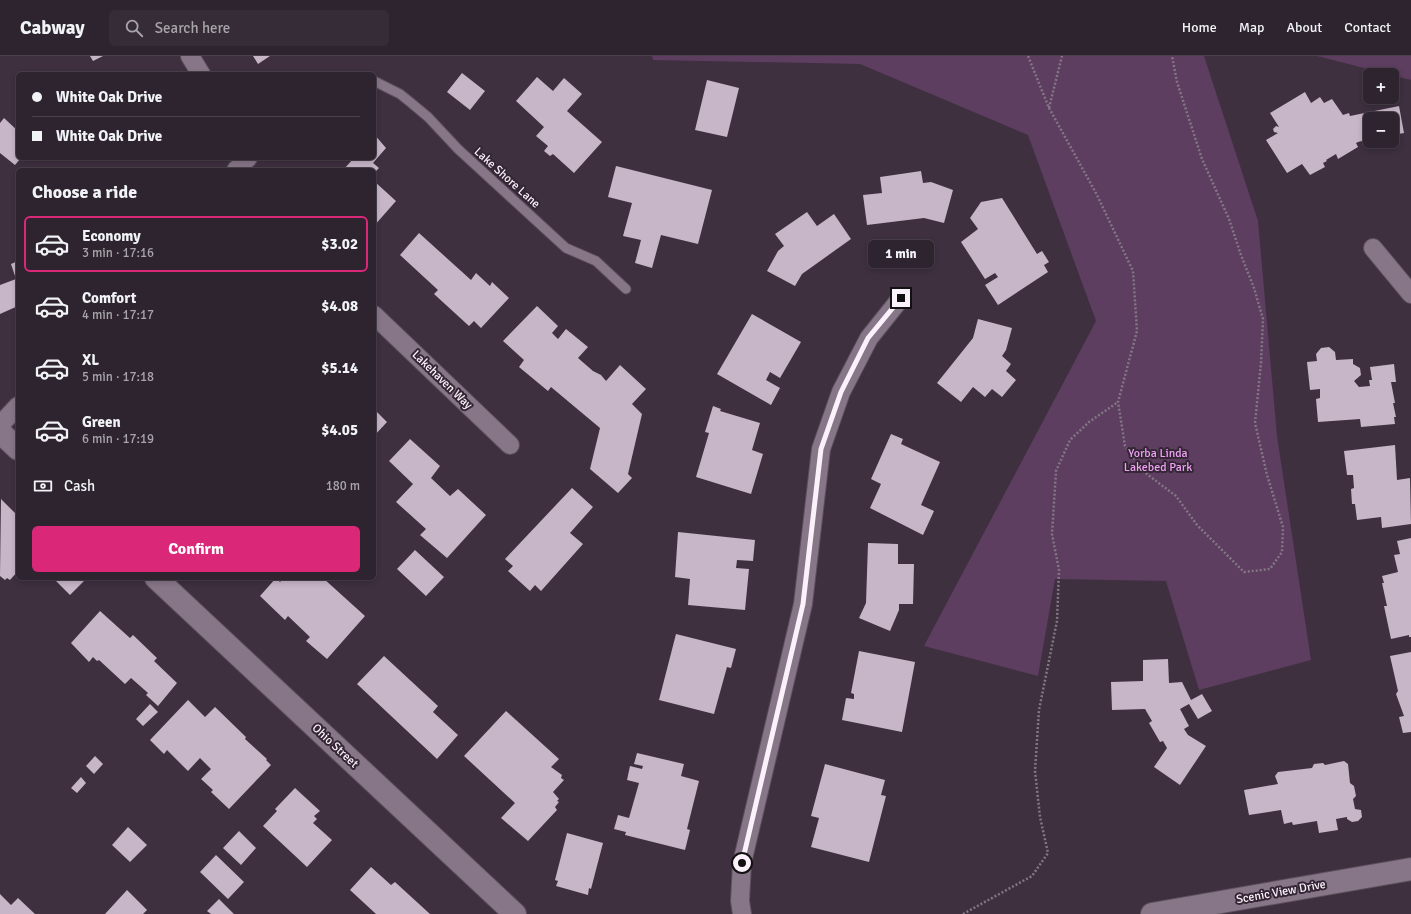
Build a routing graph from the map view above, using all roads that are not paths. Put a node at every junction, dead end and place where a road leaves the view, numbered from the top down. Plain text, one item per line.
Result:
1 (190, 56) edge
2 (200, 72) edge
3 (376, 82) edge
4 (246, 160) edge
5 (238, 168) edge
6 (1373, 248) dead end
7 (626, 288) dead end
8 (1411, 294) edge
9 (901, 298) dead end
10 (376, 317) edge
11 (16, 408) edge
12 (0, 425) edge
13 (0, 432) edge
14 (510, 445) dead end
15 (16, 447) edge
16 (158, 580) edge
17 (1411, 869) edge
18 (515, 914) edge
19 (742, 914) edge
20 (1152, 914) edge

1 - 2 street
3 - 7 lane, Lake Shore Lane
4 - 5 street
6 - 8 street
9 - 19 street
10 - 14 street, Lakehaven Way
11 - 12 street
13 - 15 street
16 - 18 street, Ohio Street
17 - 20 street, Scenic View Drive

